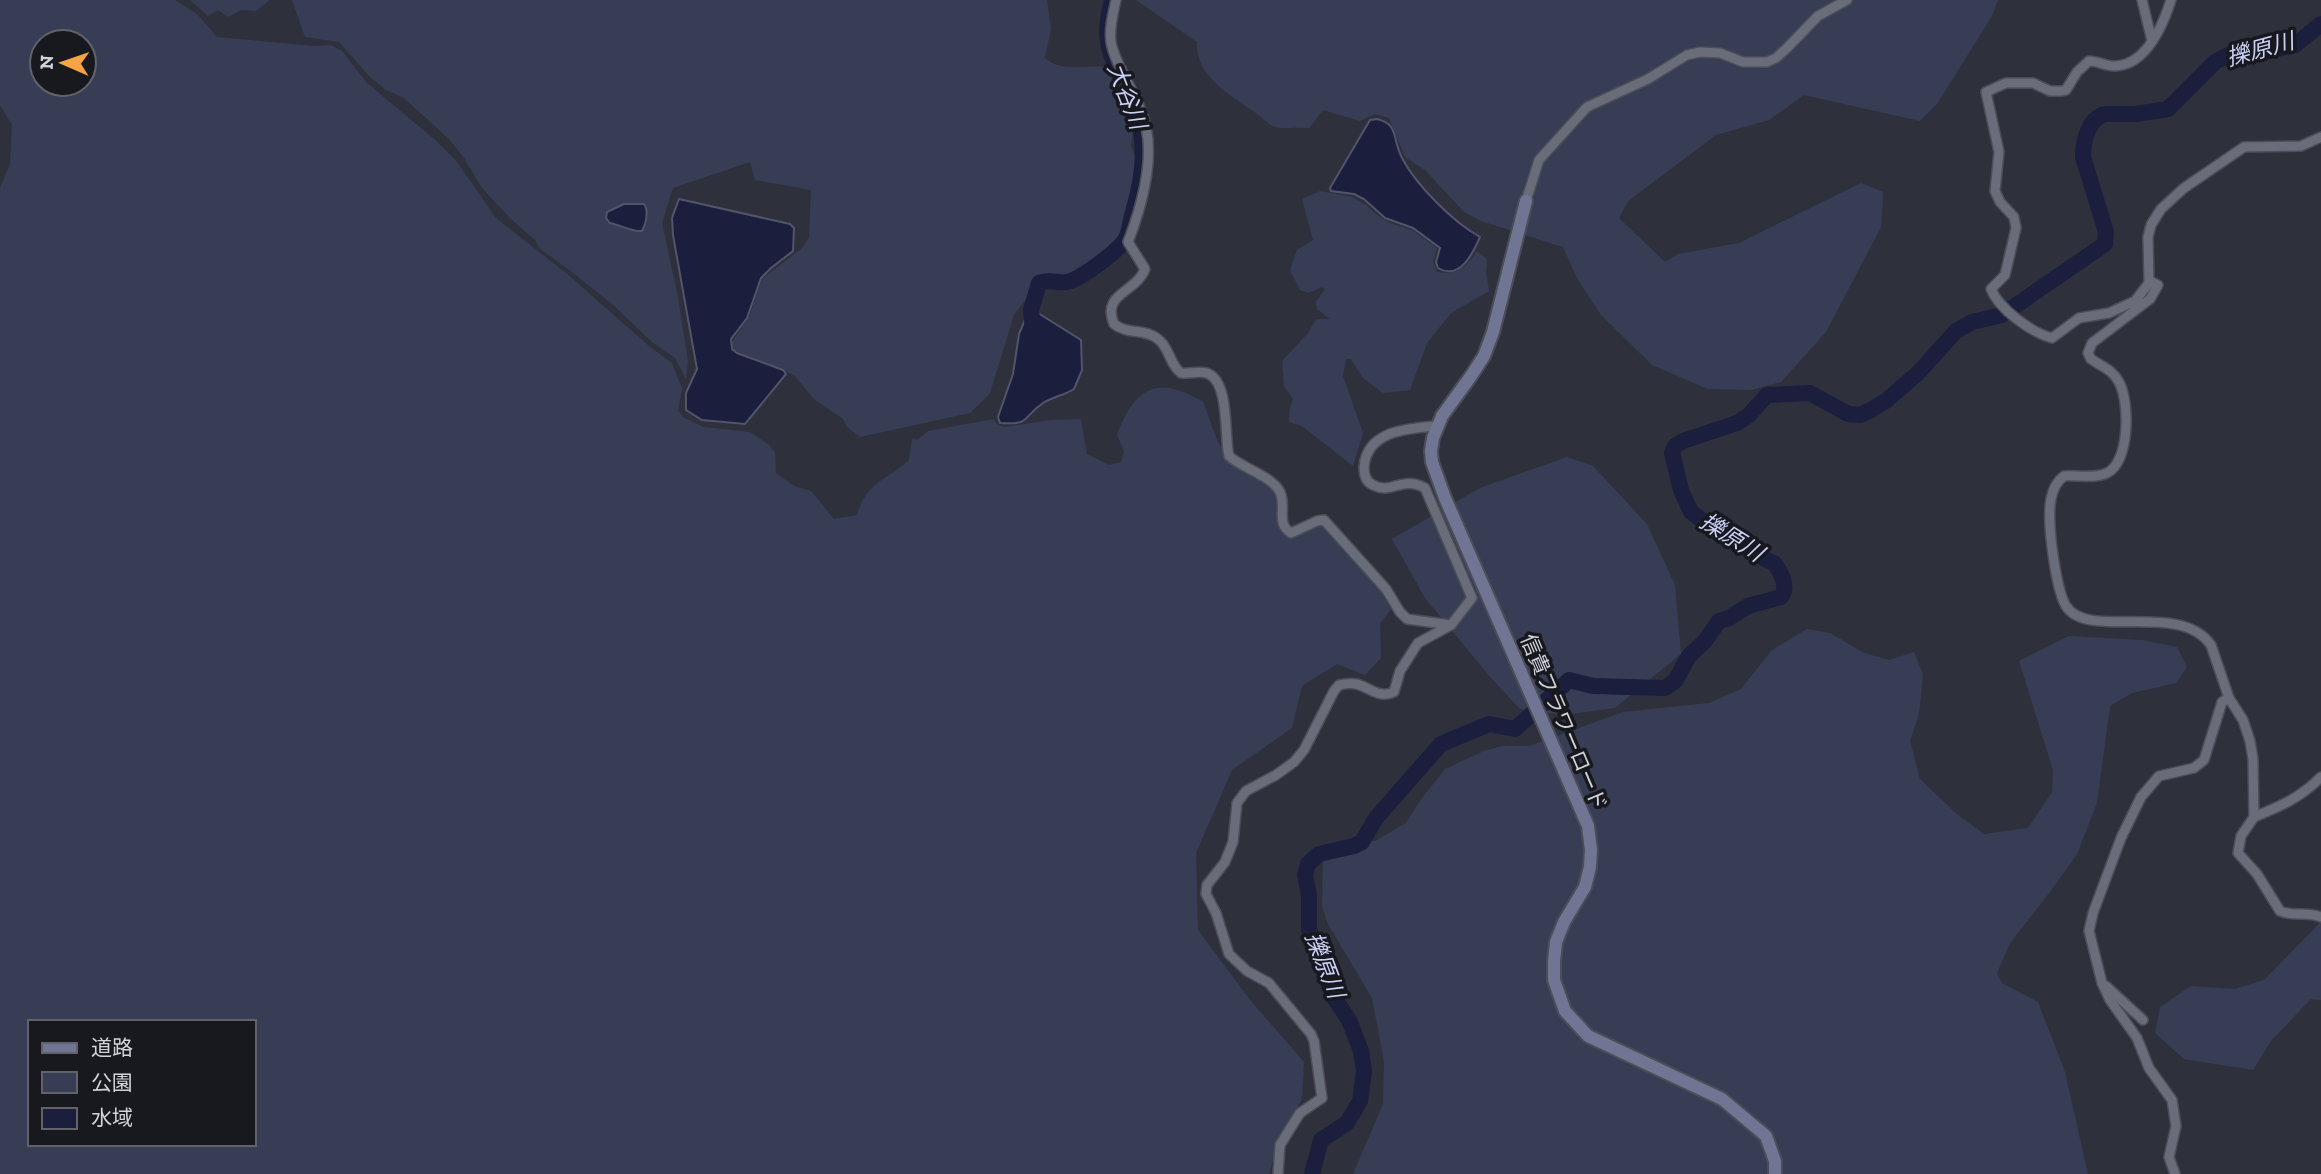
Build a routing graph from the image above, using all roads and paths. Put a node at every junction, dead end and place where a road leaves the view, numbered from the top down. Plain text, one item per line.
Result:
1 (1116, 0) edge
2 (1847, 0) edge
3 (2142, 0) edge
4 (2171, 0) edge
5 (2152, 41) junction
6 (2321, 137) edge
7 (1526, 201) joint
8 (2149, 283) junction
9 (1437, 426) junction
10 (1451, 625) junction
11 (2229, 698) junction
12 (2321, 777) edge
13 (2254, 817) junction
14 (2321, 917) edge
15 (2102, 983) junction
16 (2143, 1020) dead end
17 (1278, 1174) edge
18 (1776, 1174) edge
19 (2175, 1174) edge

1 - 10 street
2 - 7 street
3 - 5 street
4 - 5 street
5 - 8 street
6 - 8 street
7 - 9 street
8 - 11 street
9 - 10 street
9 - 18 street, 信貴フラワーロード
10 - 17 street
11 - 13 street
11 - 15 street
12 - 13 street
13 - 14 street
15 - 16 street
15 - 19 street

